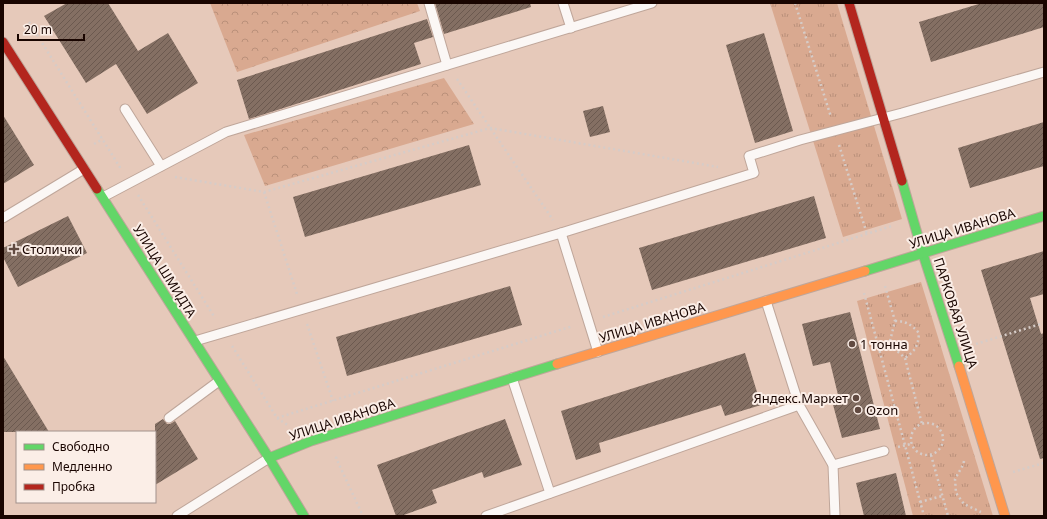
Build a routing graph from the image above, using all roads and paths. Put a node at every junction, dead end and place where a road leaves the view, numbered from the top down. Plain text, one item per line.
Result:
1 (429, 3) edge
2 (563, 3) edge
3 (652, 3) edge
4 (849, 3) edge
5 (571, 28) junction
6 (4, 45) edge
7 (447, 65) junction
8 (1044, 72) edge
9 (125, 109) dead end
10 (884, 118) junction
11 (490, 128) junction
12 (161, 166) junction
13 (723, 168) dead end
14 (84, 169) junction
15 (148, 173) junction
16 (102, 196) junction
17 (1044, 216) edge
18 (3, 218) edge
19 (898, 224) dead end
20 (561, 233) junction
21 (853, 238) dead end
22 (923, 254) junction
23 (884, 284) dead end
24 (863, 290) dead end
25 (766, 301) junction
26 (895, 321) junction
27 (1044, 323) edge
28 (890, 341) junction
29 (195, 342) junction
30 (878, 344) junction
31 (972, 345) dead end
32 (598, 352) junction
33 (905, 358) junction
34 (512, 378) junction
35 (220, 381) junction
36 (799, 405) junction
37 (169, 418) dead end
38 (922, 424) junction
39 (884, 451) dead end
40 (931, 455) junction
41 (343, 456) dead end
42 (269, 458) junction
43 (1044, 463) edge
44 (832, 465) junction
45 (1013, 472) dead end
46 (550, 493) junction
47 (942, 496) junction
48 (920, 502) junction
49 (177, 516) edge
50 (304, 516) edge
51 (363, 516) edge
52 (486, 516) edge
53 (835, 516) edge
54 (924, 516) edge
55 (948, 516) edge
56 (1005, 516) edge

1 - 7 lane
2 - 5 lane
3 - 5 lane
4 - 10 street, ПАРКОВАЯ УЛИЦА
5 - 7 lane
6 - 14 street, УЛИЦА ШМИДТА
7 - 11 path
7 - 12 lane
8 - 10 lane
9 - 12 lane
10 - 20 lane
10 - 22 street, ПАРКОВАЯ УЛИЦА
11 - 13 path
11 - 15 path
11 - 20 path
12 - 15 lane
14 - 16 street, УЛИЦА ШМИДТА
14 - 18 lane
15 - 16 lane
16 - 29 street, УЛИЦА ШМИДТА
17 - 22 street, УЛИЦА ИВАНОВА
19 - 21 path
20 - 29 lane
20 - 32 lane
22 - 25 street, УЛИЦА ИВАНОВА
22 - 56 street, ПАРКОВАЯ УЛИЦА
23 - 26 path
24 - 30 path
25 - 32 street, УЛИЦА ИВАНОВА
25 - 36 lane
26 - 28 path
26 - 33 path
27 - 31 path
28 - 30 path
28 - 33 path
29 - 35 street, УЛИЦА ШМИДТА
30 - 48 path
32 - 34 street, УЛИЦА ИВАНОВА
33 - 38 path
34 - 42 street, УЛИЦА ИВАНОВА
34 - 46 lane
35 - 37 lane
35 - 42 street, УЛИЦА ШМИДТА
36 - 44 lane
36 - 46 lane
38 - 40 path
38 - 40 path
39 - 44 lane
40 - 47 path
41 - 51 path
42 - 49 lane
42 - 50 street, УЛИЦА ШМИДТА
43 - 45 path
44 - 53 lane
46 - 52 lane
47 - 48 path
47 - 55 path
48 - 54 path

